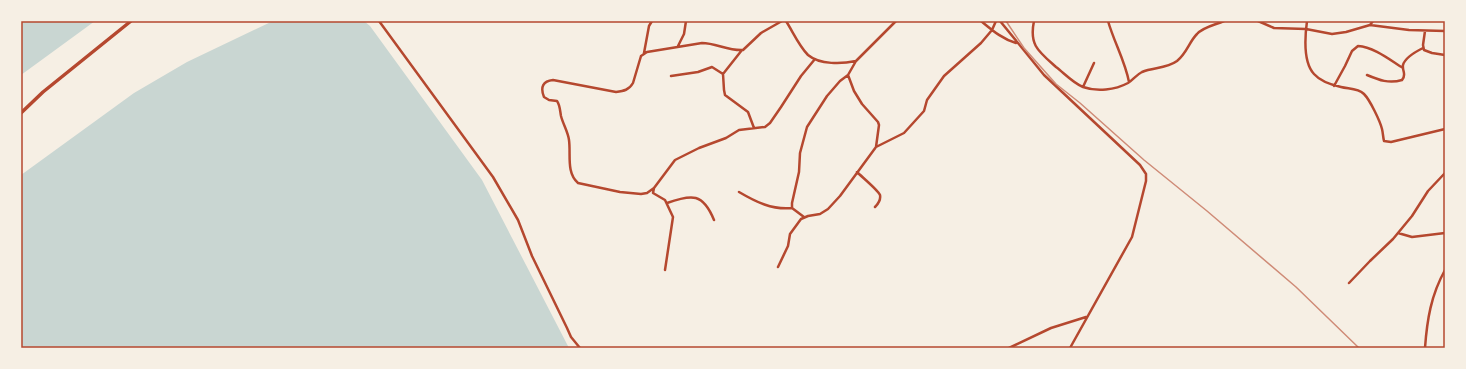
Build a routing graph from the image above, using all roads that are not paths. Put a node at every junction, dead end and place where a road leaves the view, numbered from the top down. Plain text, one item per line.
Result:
1 (131, 21) edge
2 (379, 21) edge
3 (647, 21) edge
4 (686, 21) edge
5 (782, 21) edge
6 (786, 21) edge
7 (896, 21) edge
8 (981, 21) edge
9 (996, 21) edge
10 (1000, 21) edge
11 (1034, 21) edge
12 (1108, 21) edge
13 (1224, 21) edge
14 (1258, 21) edge
15 (1307, 21) edge
16 (1373, 21) edge
17 (652, 22) edge
18 (1370, 25) junction
19 (1306, 29) junction
20 (992, 30) junction
21 (1425, 31) junction
22 (1445, 31) edge
23 (1017, 43) junction
24 (678, 46) junction
25 (1423, 48) junction
26 (743, 50) junction
27 (644, 54) junction
28 (1445, 54) edge
29 (815, 59) junction
30 (856, 62) junction
31 (1094, 63) dead end
32 (1403, 68) junction
33 (723, 74) junction
34 (848, 75) junction
35 (1367, 75) dead end
36 (671, 76) dead end
37 (1129, 83) junction
38 (1334, 86) junction
39 (1083, 87) junction
40 (21, 113) edge
41 (754, 128) junction
42 (1445, 128) edge
43 (876, 147) junction
44 (857, 172) junction
45 (1445, 173) edge
46 (654, 188) junction
47 (739, 192) dead end
48 (667, 203) junction
49 (875, 207) dead end
50 (792, 208) junction
51 (804, 217) junction
52 (714, 220) dead end
53 (1445, 233) edge
54 (1398, 234) junction
55 (778, 267) dead end
56 (665, 270) dead end
57 (1445, 270) edge
58 (1349, 283) dead end
59 (1086, 317) junction
60 (580, 348) edge
61 (1009, 348) edge
62 (1070, 348) edge
63 (1425, 348) edge

1 - 40 main road
2 - 60 street
3 - 17 street
4 - 24 street
5 - 26 street
6 - 29 street
7 - 30 street
8 - 20 street
9 - 20 street
10 - 23 street
11 - 39 street
12 - 37 street
13 - 37 street
14 - 19 street
15 - 19 street
16 - 18 street
17 - 27 street
18 - 19 street
18 - 21 street
19 - 38 street
20 - 23 street
20 - 43 street
21 - 22 street
21 - 25 street
23 - 59 street
24 - 26 street
24 - 27 street
25 - 28 street
25 - 32 street
26 - 33 street
27 - 46 street
29 - 30 street
29 - 41 street
30 - 34 street
31 - 39 street
32 - 35 street
32 - 38 street
33 - 36 street
33 - 41 street
34 - 43 street
34 - 50 street
37 - 39 street
38 - 42 street
41 - 46 street
43 - 44 street
44 - 49 street
44 - 51 street
45 - 54 street
46 - 48 street
47 - 50 street
48 - 52 street
48 - 56 street
50 - 51 street
51 - 55 street
53 - 54 street
54 - 58 street
57 - 63 street
59 - 61 street
59 - 62 street

